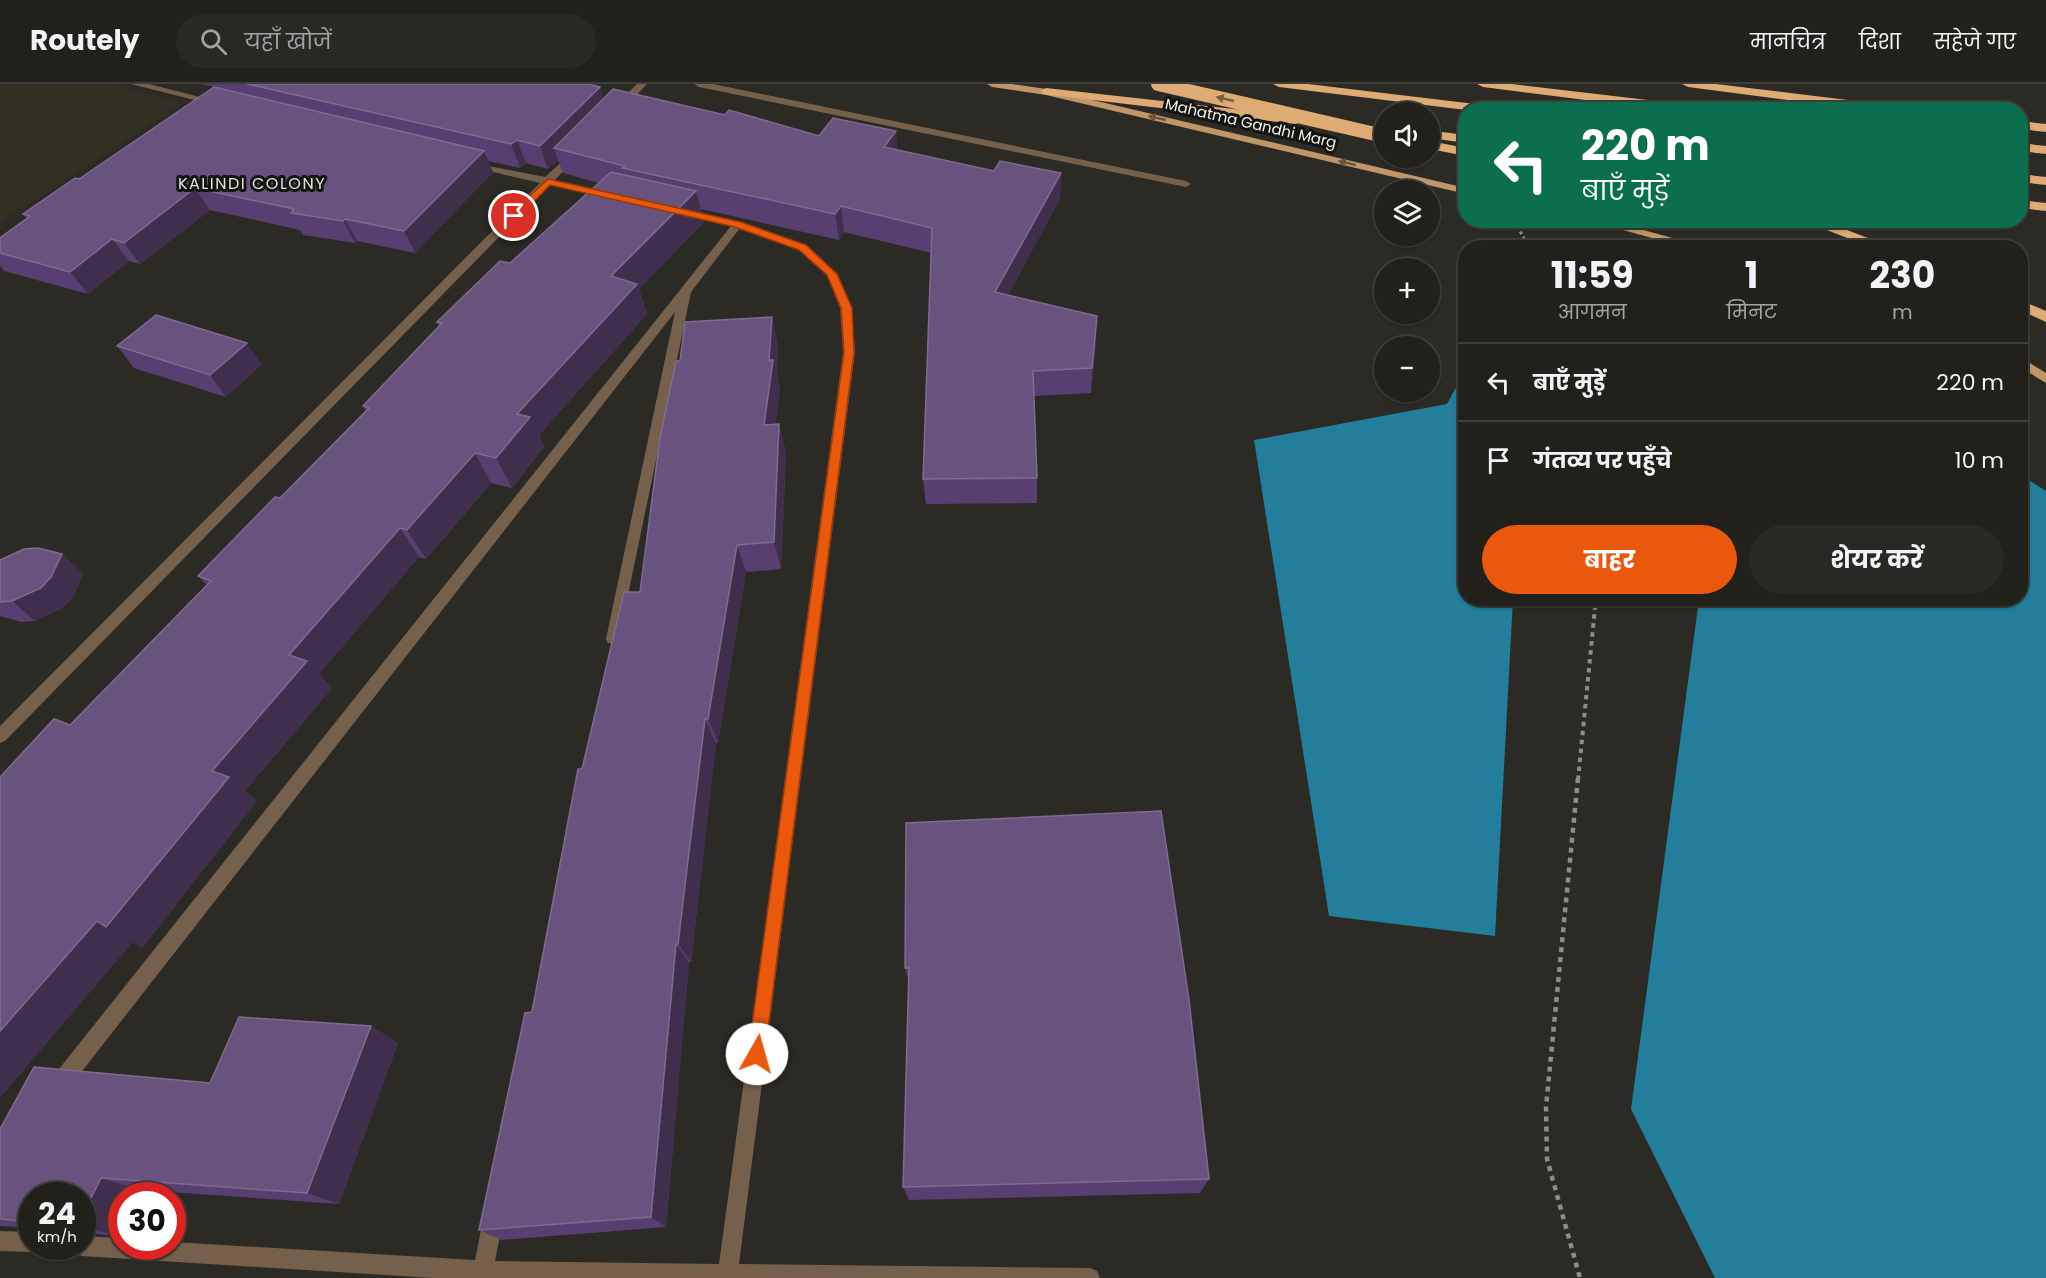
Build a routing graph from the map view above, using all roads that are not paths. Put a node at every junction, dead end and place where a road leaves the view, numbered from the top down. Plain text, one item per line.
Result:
1 (136, 84) edge
2 (642, 84) edge
3 (699, 84) edge
4 (992, 84) edge
5 (1158, 84) edge
6 (1279, 84) edge
7 (1483, 84) edge
8 (1688, 84) edge
9 (1046, 92) junction
10 (1633, 102) edge
11 (1833, 102) edge
12 (228, 106) edge
13 (1458, 106) edge
14 (611, 117) edge
15 (2028, 126) edge
16 (2046, 128) edge
17 (1374, 129) edge
18 (1374, 133) edge
19 (1440, 136) edge
20 (1458, 138) edge
21 (587, 141) edge
22 (1440, 147) edge
23 (2028, 148) edge
24 (1458, 150) edge
25 (2046, 150) edge
26 (457, 160) edge
27 (2028, 179) edge
28 (2046, 181) edge
29 (548, 182) junction
30 (1186, 184) dead end
31 (1458, 189) edge
32 (626, 199) edge
33 (2028, 205) edge
34 (2046, 207) edge
35 (671, 209) edge
36 (738, 224) junction
37 (1624, 228) edge
38 (1830, 228) edge
39 (1672, 240) edge
40 (1865, 240) edge
41 (685, 289) junction
42 (2028, 308) edge
43 (2046, 317) edge
44 (2028, 367) edge
45 (2046, 379) edge
46 (610, 652) edge
47 (0, 736) edge
48 (52, 1093) edge
49 (497, 1201) edge
50 (0, 1240) edge
51 (18, 1241) edge
52 (96, 1247) edge
53 (483, 1271) junction
54 (728, 1273) junction
55 (1090, 1278) edge

1 - 12 street
2 - 14 street
3 - 30 street
4 - 9 main road, Mahatma Gandhi Marg
18 -> 5 highway, bridge
6 - 13 highway
7 - 10 highway
8 - 11 highway
9 - 17 highway
31 -> 9 main road, Mahatma Gandhi Marg
15 - 16 highway
19 - 20 highway
21 - 29 street
22 - 24 highway
23 - 25 highway
26 - 29 street
27 - 28 highway
29 - 32 street
29 - 47 street
33 - 34 highway
35 - 36 street
36 - 41 street
36 - 54 street
37 - 39 main road
38 - 40 highway
41 - 46 street
41 - 48 street
42 - 43 highway
44 - 45 main road
49 - 53 street
50 - 51 street
52 - 53 street
53 - 54 street
54 - 55 street

